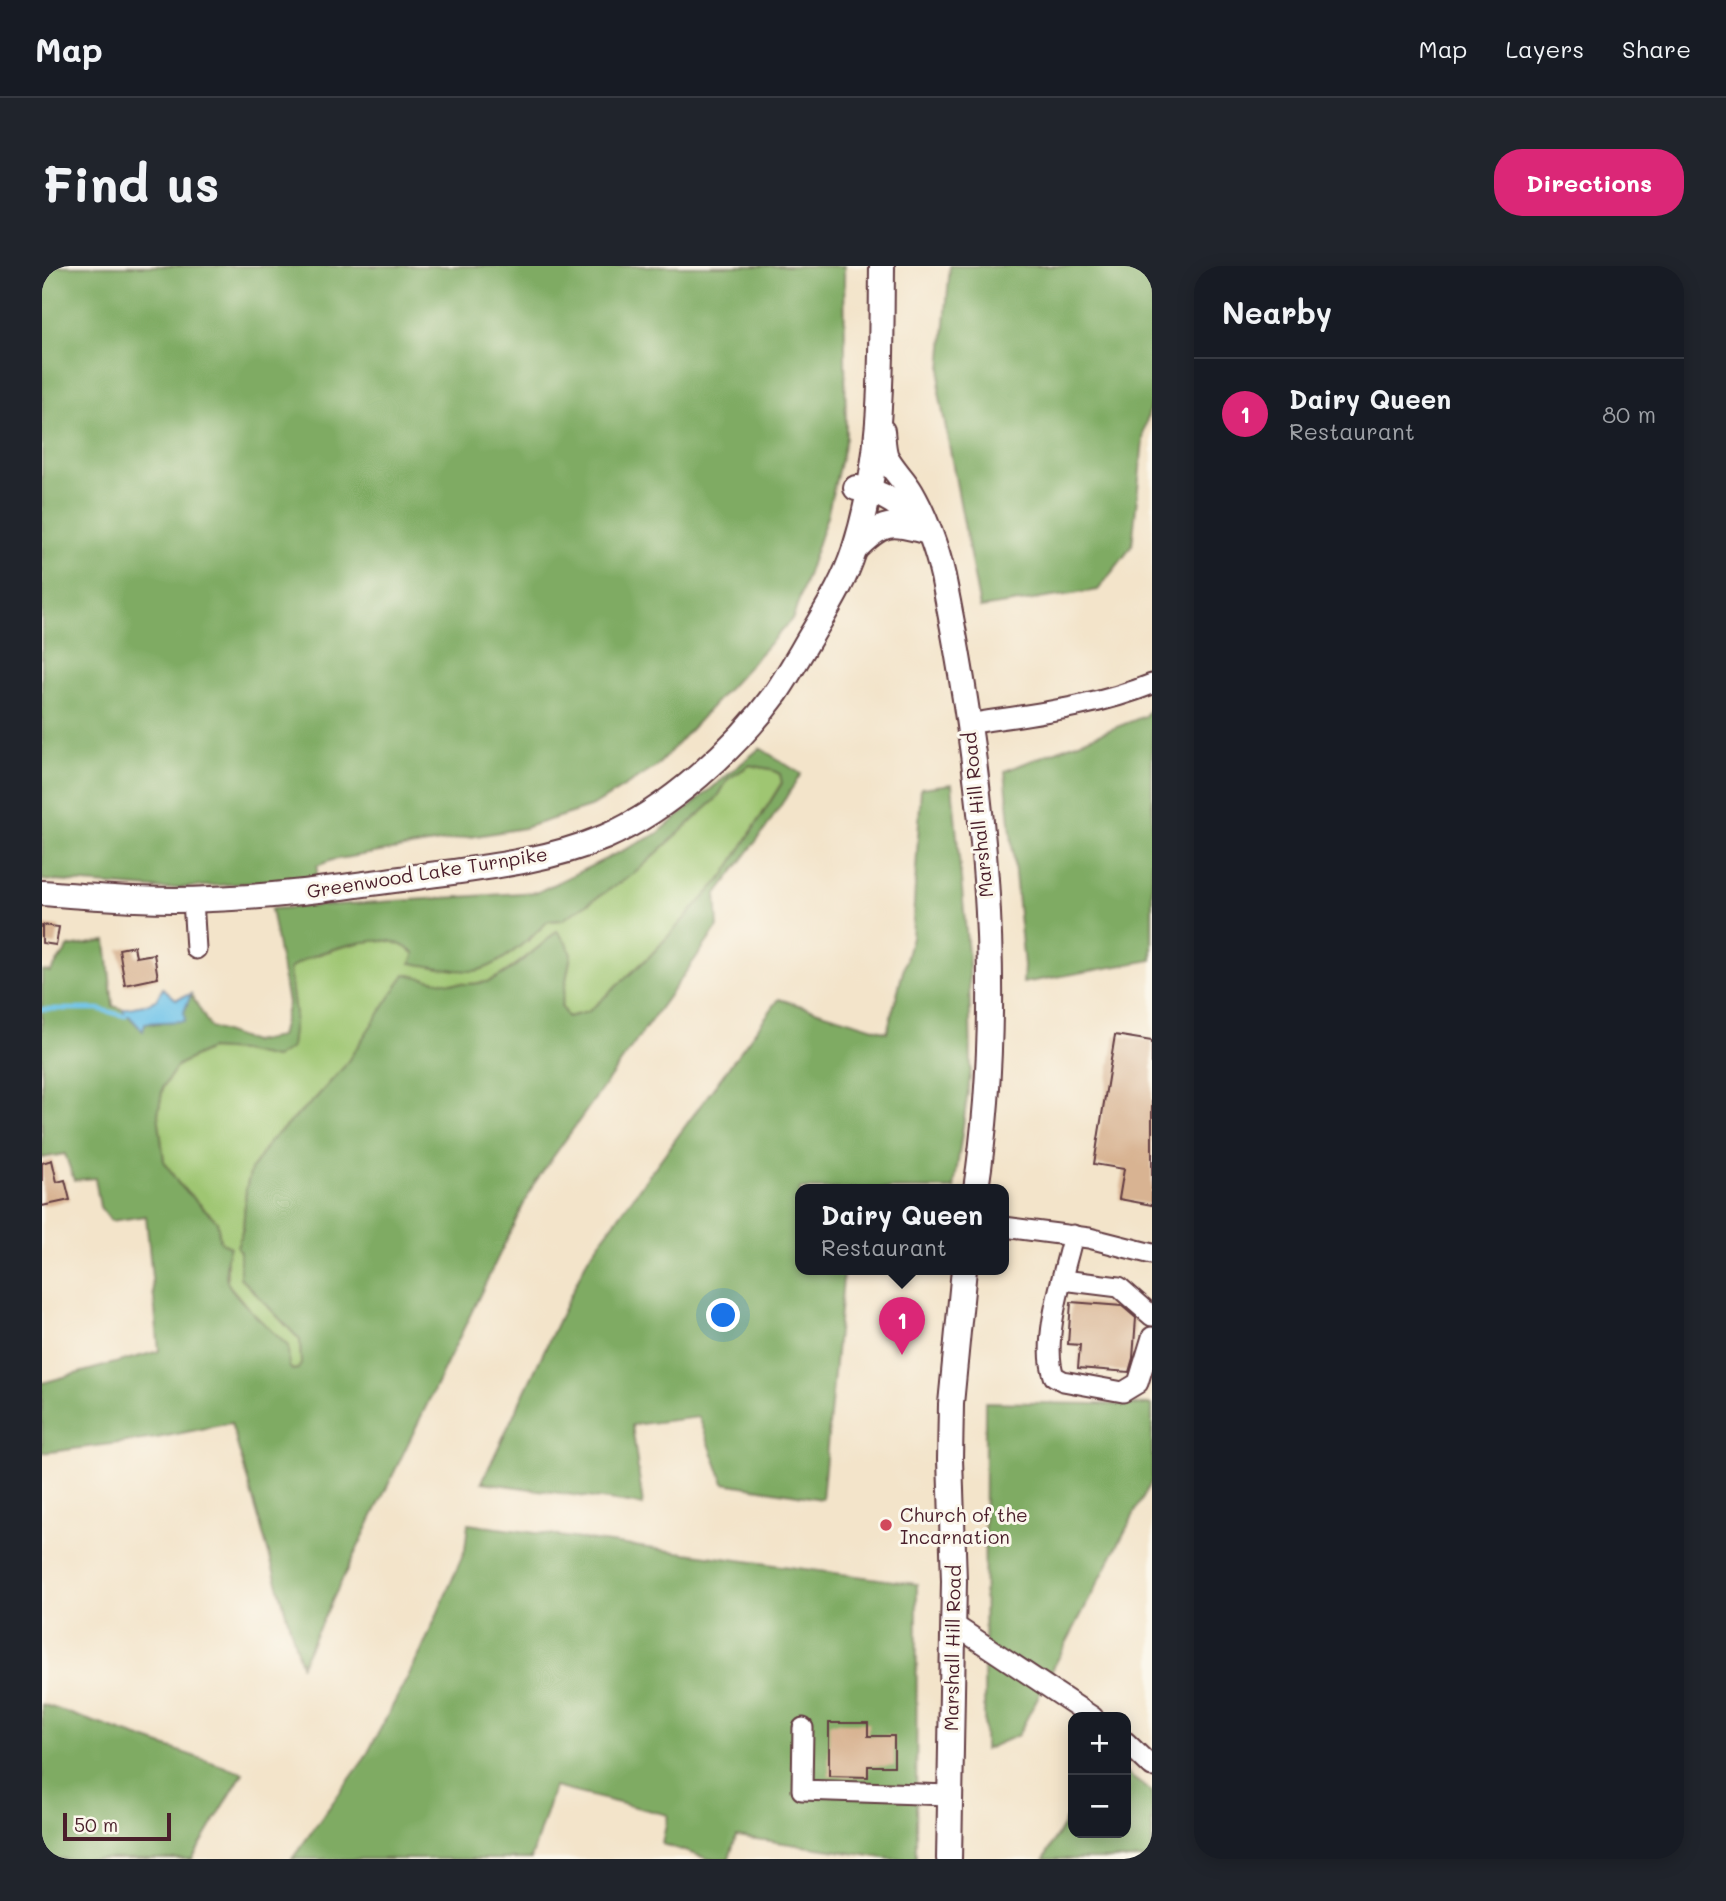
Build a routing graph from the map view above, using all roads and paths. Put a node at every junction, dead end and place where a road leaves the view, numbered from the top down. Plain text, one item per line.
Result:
1 (866, 266) edge
2 (882, 266) edge
3 (880, 413) junction
4 (863, 489) junction
5 (929, 532) junction
6 (855, 549) junction
7 (810, 638) junction
8 (1152, 684) edge
9 (967, 724) junction
10 (42, 893) edge
11 (193, 900) junction
12 (196, 949) dead end
13 (976, 1184) edge
14 (1009, 1228) edge
15 (1073, 1235) junction
16 (1152, 1254) edge
17 (963, 1275) edge
18 (1063, 1280) junction
19 (1152, 1316) edge
20 (1152, 1337) edge
21 (953, 1624) junction
22 (1085, 1712) edge
23 (803, 1728) dead end
24 (1131, 1747) edge
25 (1152, 1767) edge
26 (949, 1796) junction
27 (949, 1859) edge

1 - 4 main road, Greenwood Lake Turnpike
2 - 3 main road, Greenwood Lake Turnpike
3 - 4 main road, Greenwood Lake Turnpike
3 - 5 main road
4 - 5 main road, Marshall Hill Road
4 - 6 main road, Greenwood Lake Turnpike
4 - 7 main road, Greenwood Lake Turnpike
5 - 6 main road
5 - 9 main road, Marshall Hill Road
6 - 7 main road, Greenwood Lake Turnpike
7 - 11 main road, Greenwood Lake Turnpike
8 - 9 street
9 - 13 main road, Marshall Hill Road
10 - 11 main road, Greenwood Lake Turnpike
11 - 12 street
14 - 15 street
15 - 16 street
15 - 18 street
17 - 21 main road, Marshall Hill Road
18 - 19 street
18 - 20 street
21 - 22 street
21 - 26 main road, Marshall Hill Road
23 - 26 street
24 - 25 street
26 - 27 main road, Marshall Hill Road

